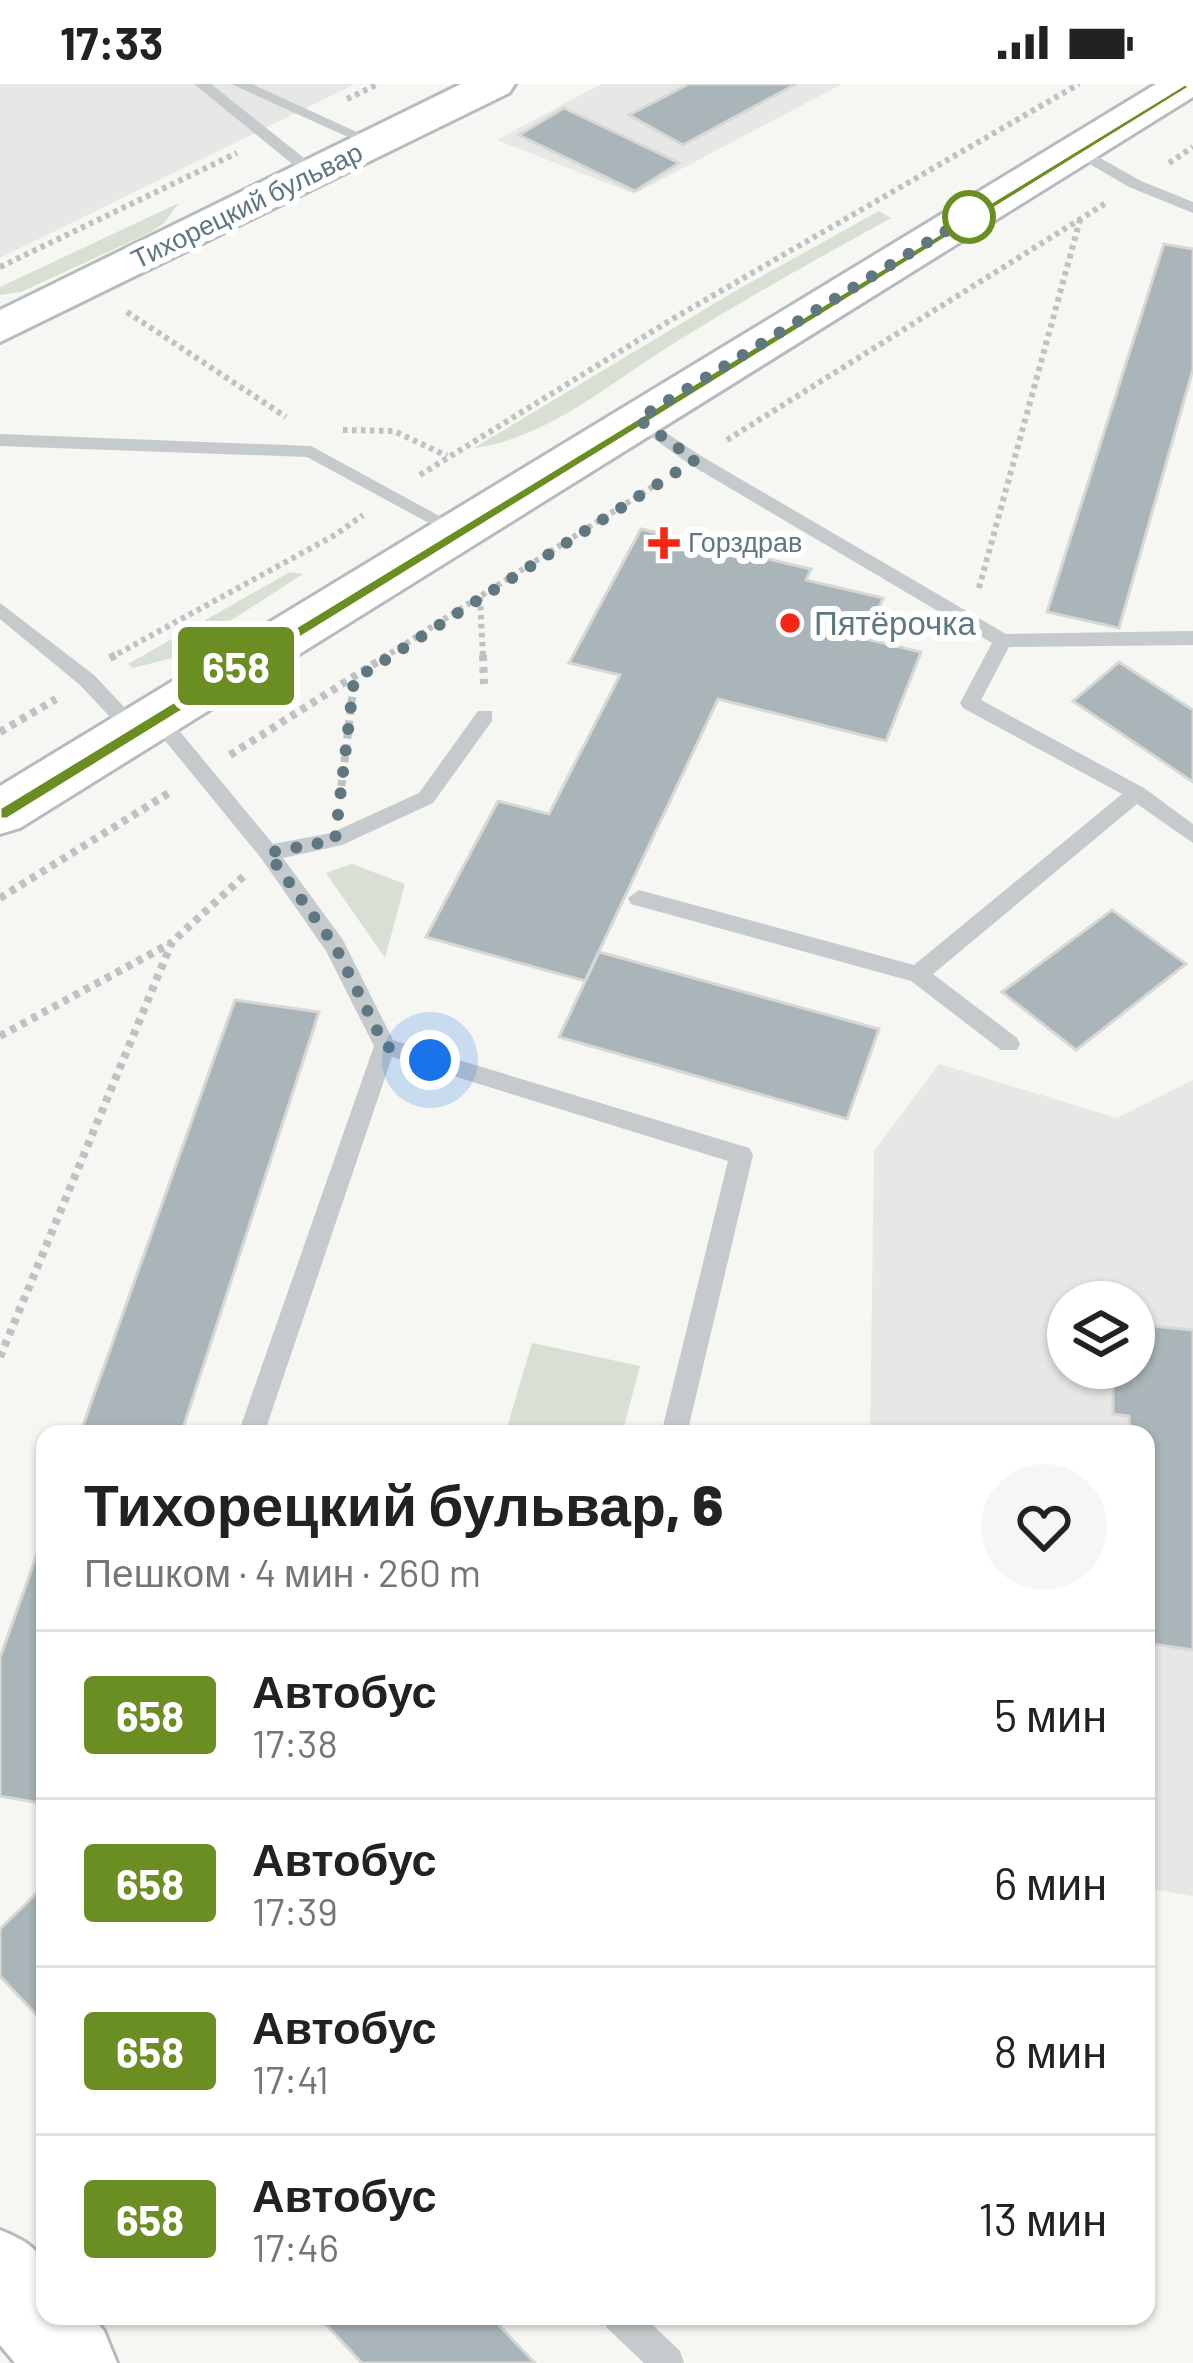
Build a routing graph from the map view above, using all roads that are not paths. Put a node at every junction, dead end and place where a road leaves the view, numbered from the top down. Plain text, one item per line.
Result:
1 (202, 84) edge
2 (239, 84) edge
3 (494, 84) edge
4 (1185, 84) edge
5 (375, 144) junction
6 (1078, 150) junction
7 (313, 173) junction
8 (1193, 208) edge
9 (0, 328) edge
10 (638, 419) junction
11 (0, 440) edge
12 (458, 531) junction
13 (0, 609) edge
14 (1193, 638) edge
15 (1004, 641) junction
16 (485, 716) road end
17 (145, 723) junction
18 (1137, 794) junction
19 (0, 813) edge
20 (1193, 835) edge
21 (268, 853) junction
22 (639, 898) dead end
23 (918, 974) junction
24 (1009, 1044) dead end
25 (385, 1046) junction
26 (254, 1425) edge
27 (676, 1425) edge
28 (0, 2274) edge
29 (36, 2318) edge
30 (41, 2325) edge
31 (628, 2325) edge
32 (72, 2363) edge
33 (668, 2363) edge

1 - 7 lane
2 - 5 lane
3 - 5 street, Тихорецкий бульвар
4 - 6 street
5 - 7 street, Тихорецкий бульвар
6 - 8 lane
6 - 10 street
7 - 9 street, Тихорецкий бульвар
10 - 12 street
10 - 15 lane
11 - 12 lane
12 - 17 street
13 - 17 lane
14 - 15 lane
15 - 18 lane
16 - 21 lane
17 - 19 street
17 - 21 lane
18 - 20 lane
18 - 23 lane
21 - 25 lane
22 - 23 lane
23 - 24 lane
25 - 26 lane
25 - 27 lane
28 - 29 street
30 - 32 street
31 - 33 lane

